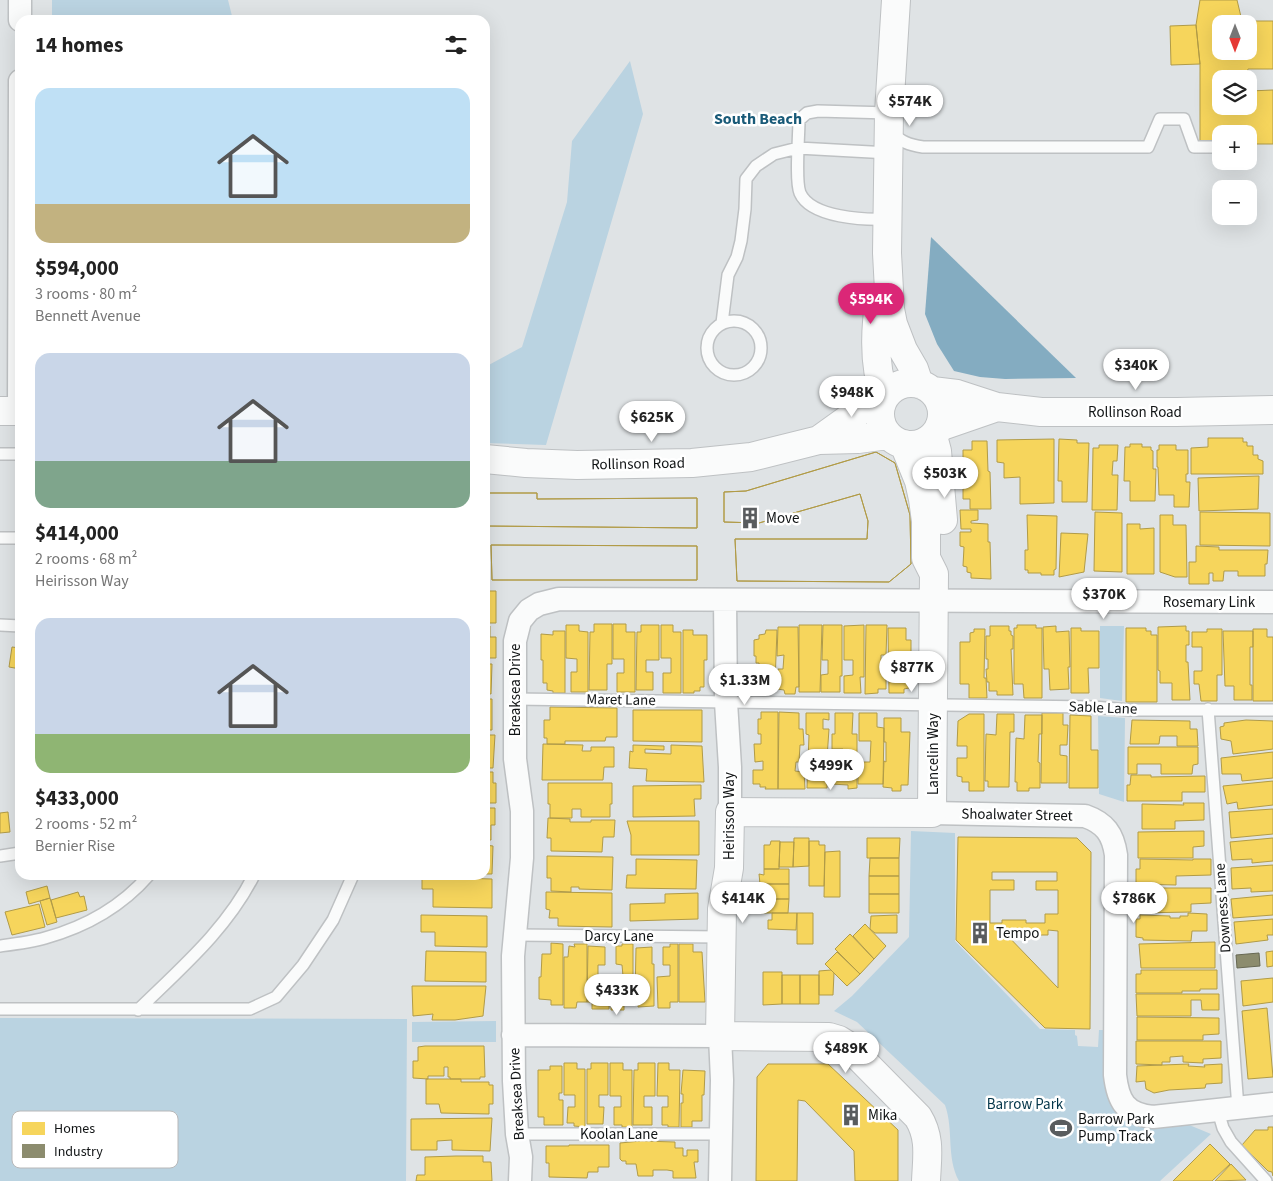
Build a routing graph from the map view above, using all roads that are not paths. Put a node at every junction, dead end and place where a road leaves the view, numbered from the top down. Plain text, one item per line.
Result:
1 (20, 0) edge
2 (896, 0) edge
3 (20, 15) edge
4 (889, 131) junction
5 (1212, 147) edge
6 (798, 148) junction
7 (888, 219) junction
8 (887, 253) junction
9 (15, 317) edge
10 (722, 323) junction
11 (925, 388) junction
12 (884, 399) junction
13 (997, 407) junction
14 (1273, 410) edge
15 (13, 411) edge
16 (936, 432) junction
17 (819, 440) junction
18 (896, 440) junction
19 (0, 454) edge
20 (15, 454) edge
21 (490, 459) edge
22 (0, 538) edge
23 (15, 538) edge
24 (934, 587) junction
25 (725, 600) junction
26 (1273, 602) edge
27 (0, 625) edge
28 (15, 626) edge
29 (515, 699) junction
30 (726, 702) junction
31 (933, 705) junction
32 (1208, 709) junction
33 (1273, 710) edge
34 (730, 812) junction
35 (932, 813) junction
36 (15, 854) edge
37 (0, 856) edge
38 (145, 880) edge
39 (251, 880) edge
40 (351, 880) edge
41 (515, 935) junction
42 (722, 937) junction
43 (0, 946) edge
44 (0, 1010) edge
45 (138, 1010) junction
46 (514, 1035) junction
47 (720, 1036) junction
48 (1273, 1104) edge
49 (1228, 1109) junction
50 (517, 1134) junction
51 (720, 1134) junction
52 (520, 1181) edge
53 (720, 1181) edge
54 (926, 1181) edge
55 (1266, 1181) edge

1 - 3 street
2 - 4 street
4 - 5 lane
4 - 6 lane
4 - 6 lane
4 - 7 street
6 - 7 lane
6 - 10 lane
7 - 8 street
8 - 11 street
8 - 12 street
9 - 15 street
10 - 10 lane
11 - 12 street
11 - 13 street, Rollinson Road
11 - 16 street
12 - 17 street, Rollinson Road
12 - 18 street
13 - 14 street, Rollinson Road
13 - 16 street, Rollinson Road
16 - 18 street
16 - 24 street, Lancelin Way
17 - 18 street, Rollinson Road
17 - 21 street, Rollinson Road
18 - 24 street, Lancelin Way
19 - 20 lane
22 - 23 lane
24 - 25 street, Breaksea Drive
24 - 26 street, Rosemary Link
24 - 31 street, Lancelin Way
25 - 29 street, Breaksea Drive
25 - 30 street, Heirisson Way
27 - 28 lane
29 - 30 lane, Maret Lane
29 - 41 street, Breaksea Drive
30 - 31 lane, Maret Lane
30 - 34 street, Heirisson Way
31 - 32 lane, Sable Lane
31 - 35 street, Lancelin Way
32 - 33 lane, Sable Lane
32 - 49 lane, Downess Lane
34 - 35 street, Shoalwater Street
34 - 42 street, Heirisson Way
35 - 49 street, Shoalwater Street
36 - 37 lane
38 - 43 lane
39 - 45 lane
40 - 45 lane
41 - 42 lane, Darcy Lane
41 - 46 street, Breaksea Drive
42 - 47 street, Heirisson Way
44 - 45 lane
46 - 47 street
46 - 50 street, Breaksea Drive
47 - 51 street, Heirisson Way
47 - 54 street
48 - 49 street, Shoalwater Street
49 - 55 lane, Downess Lane
50 - 51 lane, Koolan Lane
50 - 52 street, Breaksea Drive
51 - 53 street, Heirisson Way

